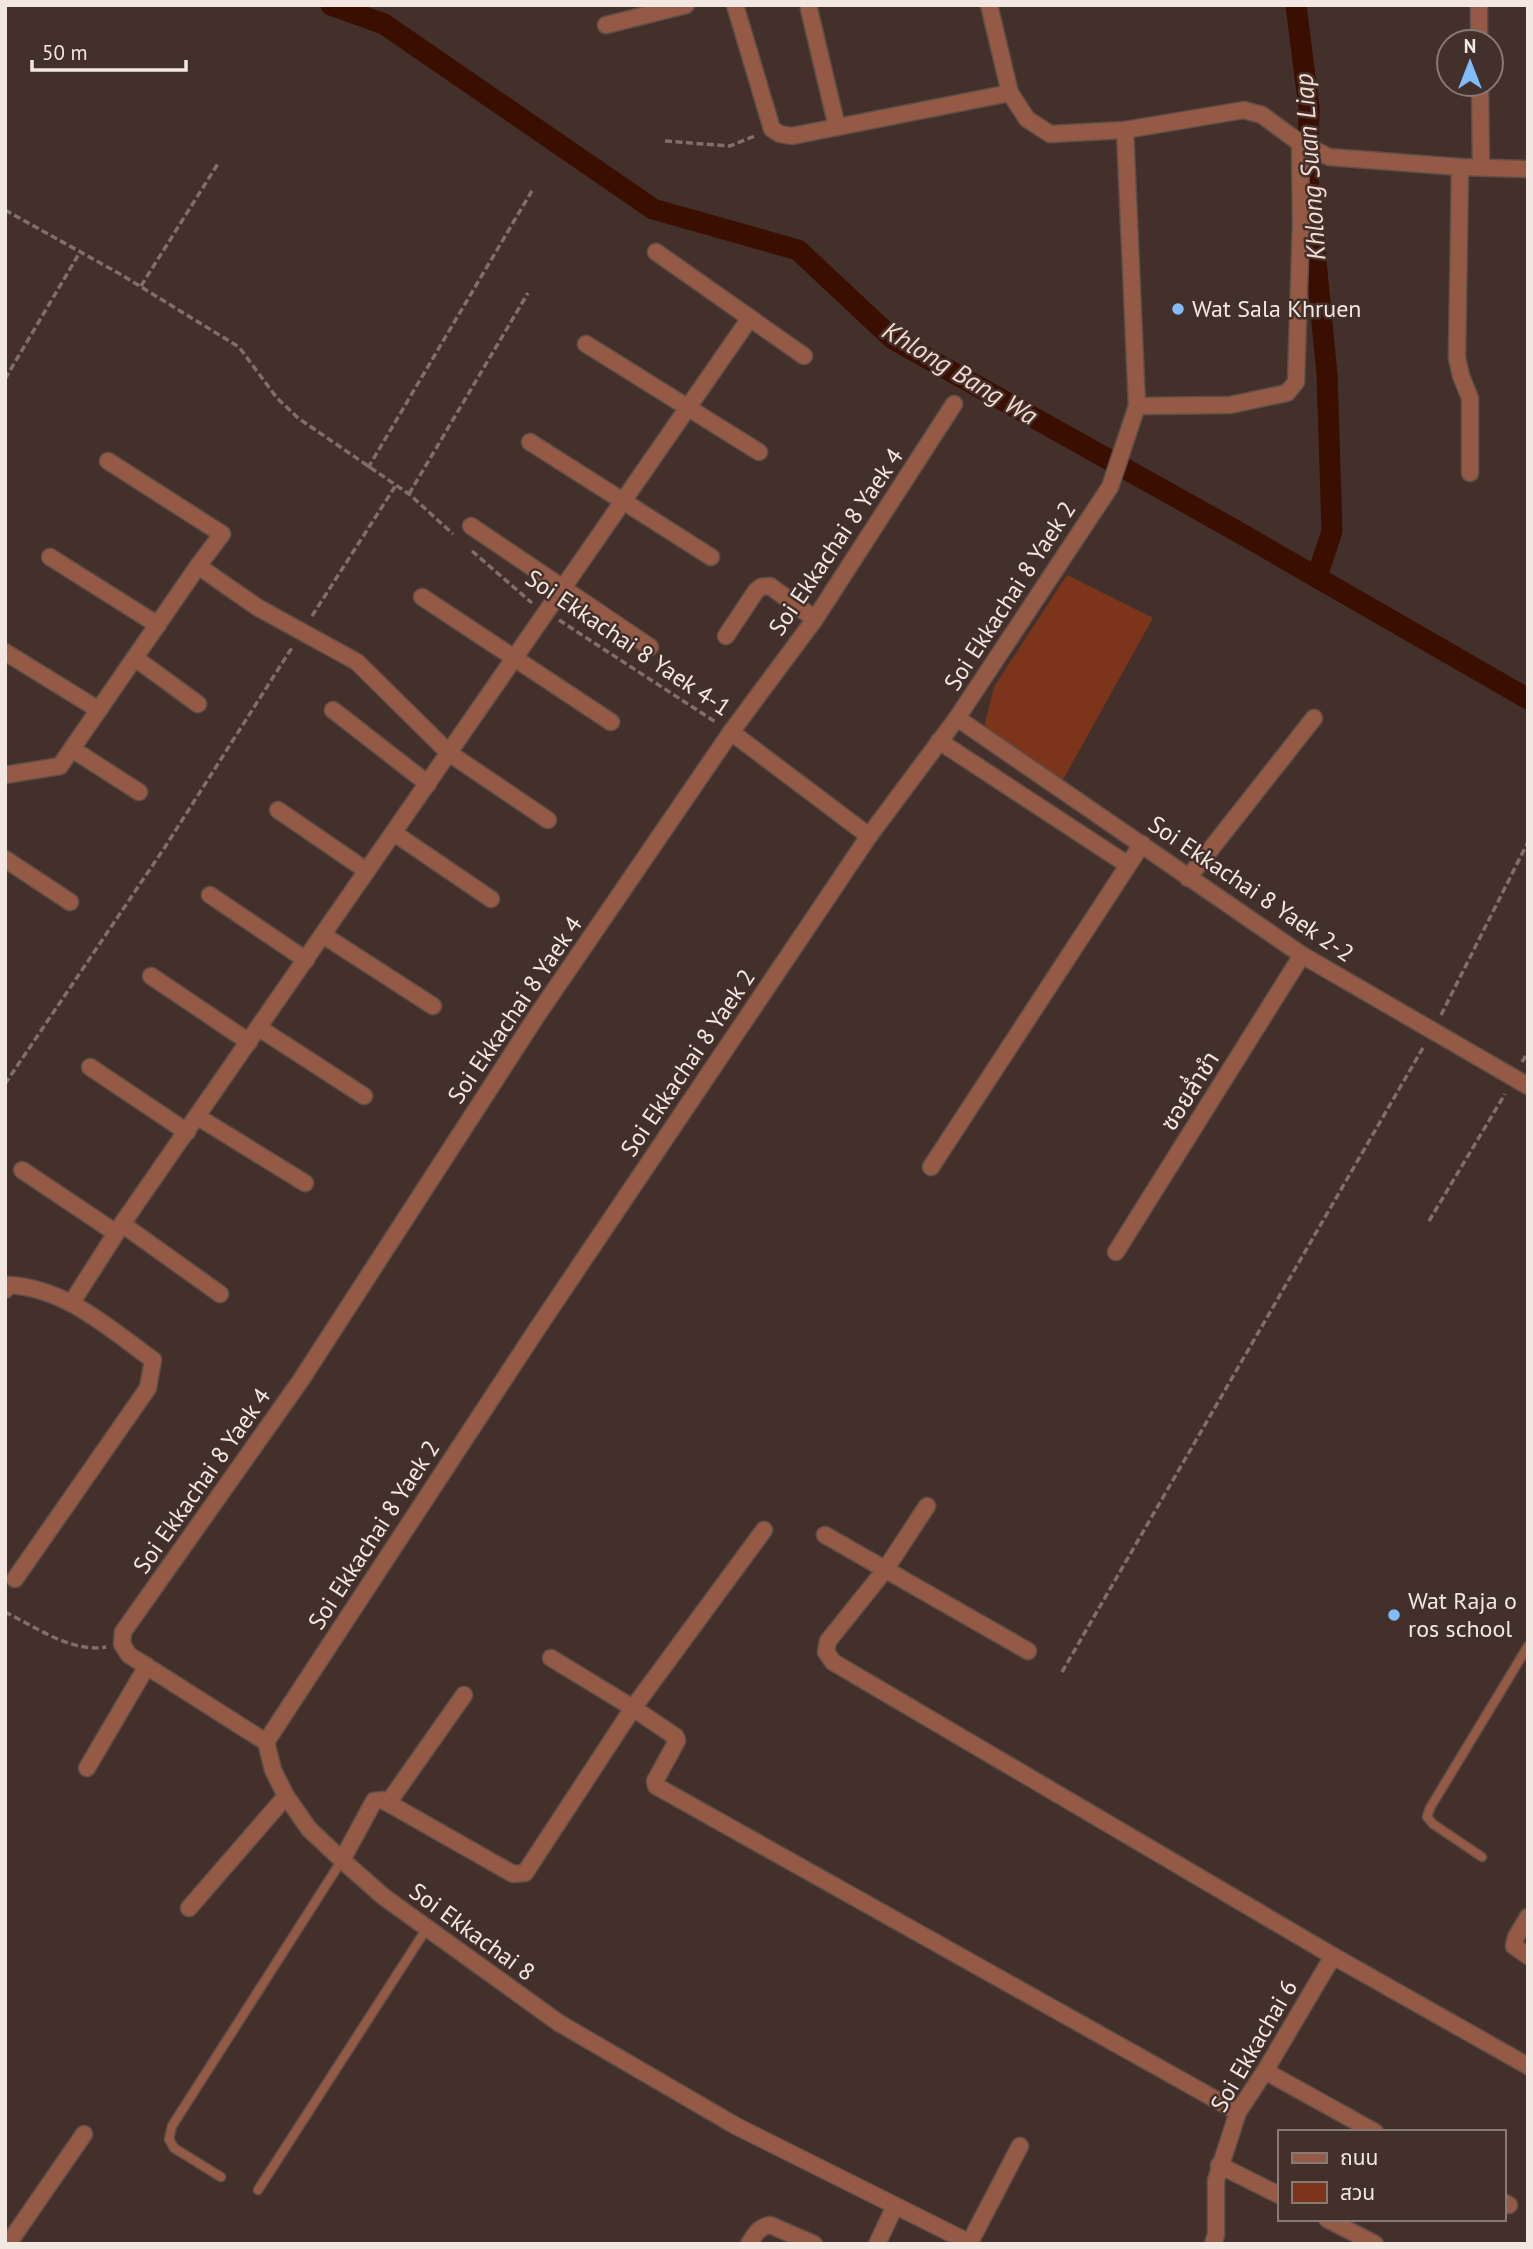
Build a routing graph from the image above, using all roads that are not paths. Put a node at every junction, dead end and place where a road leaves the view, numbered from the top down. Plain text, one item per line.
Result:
1 (686, 5) edge
2 (735, 5) edge
3 (989, 5) edge
4 (1479, 5) edge
5 (809, 9) dead end
6 (606, 25) dead end
7 (1479, 28) edge
8 (1010, 93) junction
9 (1480, 98) edge
10 (837, 127) junction
11 (1125, 130) junction
12 (1303, 145) junction
13 (1481, 166) junction
14 (1460, 167) junction
15 (1528, 169) edge
16 (656, 252) dead end
17 (750, 318) junction
18 (586, 344) dead end
19 (804, 356) dead end
20 (954, 404) dead end
21 (1137, 406) junction
22 (688, 408) junction
23 (530, 442) dead end
24 (759, 452) dead end
25 (108, 461) dead end
26 (1471, 473) dead end
27 (624, 501) junction
28 (471, 526) dead end
29 (50, 557) dead end
30 (711, 557) dead end
31 (198, 566) junction
32 (563, 588) junction
33 (422, 597) dead end
34 (815, 619) junction
35 (158, 625) junction
36 (726, 636) dead end
37 (650, 647) dead end
38 (5, 652) edge
39 (135, 658) junction
40 (515, 658) junction
41 (198, 704) dead end
42 (99, 710) junction
43 (333, 710) dead end
44 (957, 718) junction
45 (1314, 718) dead end
46 (611, 722) dead end
47 (731, 732) junction
48 (939, 741) junction
49 (72, 749) junction
50 (449, 753) junction
51 (5, 775) edge
52 (428, 783) junction
53 (139, 792) dead end
54 (278, 810) dead end
55 (548, 820) dead end
56 (394, 833) junction
57 (869, 835) junction
58 (1142, 844) junction
59 (5, 859) edge
60 (1128, 865) junction
61 (367, 872) junction
62 (1188, 878) junction
63 (210, 895) dead end
64 (491, 900) dead end
65 (71, 902) dead end
66 (323, 935) junction
67 (1302, 954) junction
68 (306, 960) junction
69 (151, 976) dead end
70 (433, 1006) dead end
71 (254, 1035) junction
72 (90, 1067) dead end
73 (1521, 1082) edge
74 (364, 1096) dead end
75 (198, 1117) junction
76 (187, 1132) junction
77 (931, 1167) dead end
78 (22, 1170) dead end
79 (305, 1183) dead end
80 (119, 1228) junction
81 (1116, 1252) dead end
82 (5, 1290) edge
83 (220, 1294) dead end
84 (72, 1302) junction
85 (927, 1507) dead end
86 (764, 1530) dead end
87 (825, 1535) dead end
88 (885, 1570) junction
89 (15, 1579) dead end
90 (1528, 1646) edge
91 (1028, 1651) dead end
92 (551, 1658) dead end
93 (147, 1666) junction
94 (464, 1695) dead end
95 (633, 1708) junction
96 (266, 1742) junction
97 (87, 1768) dead end
98 (286, 1796) junction
99 (388, 1803) junction
100 (1482, 1857) dead end
101 (342, 1860) junction
102 (189, 1908) dead end
103 (1528, 1917) edge
104 (427, 1928) junction
105 (1333, 1956) junction
106 (1528, 1956) edge
107 (1528, 2066) edge
108 (1265, 2071) junction
109 (1238, 2112) junction
110 (1371, 2130) edge
111 (84, 2134) dead end
112 (1020, 2146) dead end
113 (1219, 2165) junction
114 (221, 2178) dead end
115 (258, 2190) dead end
116 (1278, 2194) edge
117 (895, 2206) junction
118 (1331, 2221) edge
119 (971, 2243) edge
120 (8, 2244) edge
121 (749, 2244) edge
122 (814, 2244) edge
123 (877, 2244) edge
124 (1213, 2244) edge
125 (1375, 2244) edge

1 - 6 street
2 - 10 street
3 - 8 street
4 - 7 street
5 - 10 street
8 - 10 street
8 - 11 street
9 - 13 street
11 - 12 street
11 - 21 street
12 - 14 street
12 - 21 street
13 - 14 street
13 - 15 street
14 - 26 street
16 - 17 street
17 - 19 street
17 - 22 street
18 - 22 street
20 - 34 street, Soi Ekkachai 8 Yaek 4
21 - 44 street, Soi Ekkachai 8 Yaek 2
22 - 24 street
22 - 27 street
23 - 27 street
25 - 31 street
27 - 30 street
27 - 32 street
28 - 32 street
29 - 35 street
31 - 35 street
31 - 50 street
32 - 37 street
32 - 40 street
33 - 40 street
34 - 36 street
34 - 47 street, Soi Ekkachai 8 Yaek 4
35 - 39 street
38 - 42 street
39 - 41 street
39 - 42 street
40 - 46 street
40 - 50 street
42 - 49 street
43 - 52 street
44 - 48 street, Soi Ekkachai 8 Yaek 2
44 - 58 street, Soi Ekkachai 8 Yaek 2-2
45 - 62 street
47 - 57 street
47 - 93 street, Soi Ekkachai 8 Yaek 4
48 - 57 street, Soi Ekkachai 8 Yaek 2
48 - 60 street
49 - 51 street
49 - 53 street
50 - 52 street
50 - 55 street
52 - 56 street
54 - 61 street
56 - 61 street
56 - 64 street
57 - 96 street, Soi Ekkachai 8 Yaek 2
58 - 60 street
58 - 62 street, Soi Ekkachai 8 Yaek 2-2
59 - 65 street
60 - 77 street
61 - 66 street
62 - 67 street, Soi Ekkachai 8 Yaek 2-2
63 - 68 street
66 - 68 street
66 - 70 street
67 - 73 street, Soi Ekkachai 8 Yaek 2-2
67 - 81 street, ซอยล่ำชำ
68 - 71 street
69 - 71 street
71 - 74 street
71 - 75 street
72 - 76 street
75 - 76 street
75 - 79 street
76 - 80 street
78 - 80 street
80 - 83 street
80 - 84 street
82 - 84 street
84 - 89 street
85 - 88 street
86 - 95 street
87 - 88 street
88 - 91 street
88 - 105 street
90 - 100 lane
92 - 95 street
93 - 96 street
93 - 97 street
94 - 99 street
95 - 99 street
95 - 109 street
96 - 98 street, Soi Ekkachai 8
98 - 101 street, Soi Ekkachai 8
98 - 102 street
99 - 101 street
101 - 104 street, Soi Ekkachai 8
101 - 114 lane
103 - 106 street
104 - 115 lane
104 - 117 street, Soi Ekkachai 8
105 - 107 street
105 - 108 street, Soi Ekkachai 6
108 - 109 street, Soi Ekkachai 6
108 - 110 street
109 - 113 street, Soi Ekkachai 6
111 - 120 street
112 - 119 street
113 - 116 street
113 - 124 street, Soi Ekkachai 6
117 - 119 street, Soi Ekkachai 8
117 - 123 street
118 - 125 street
121 - 122 street

